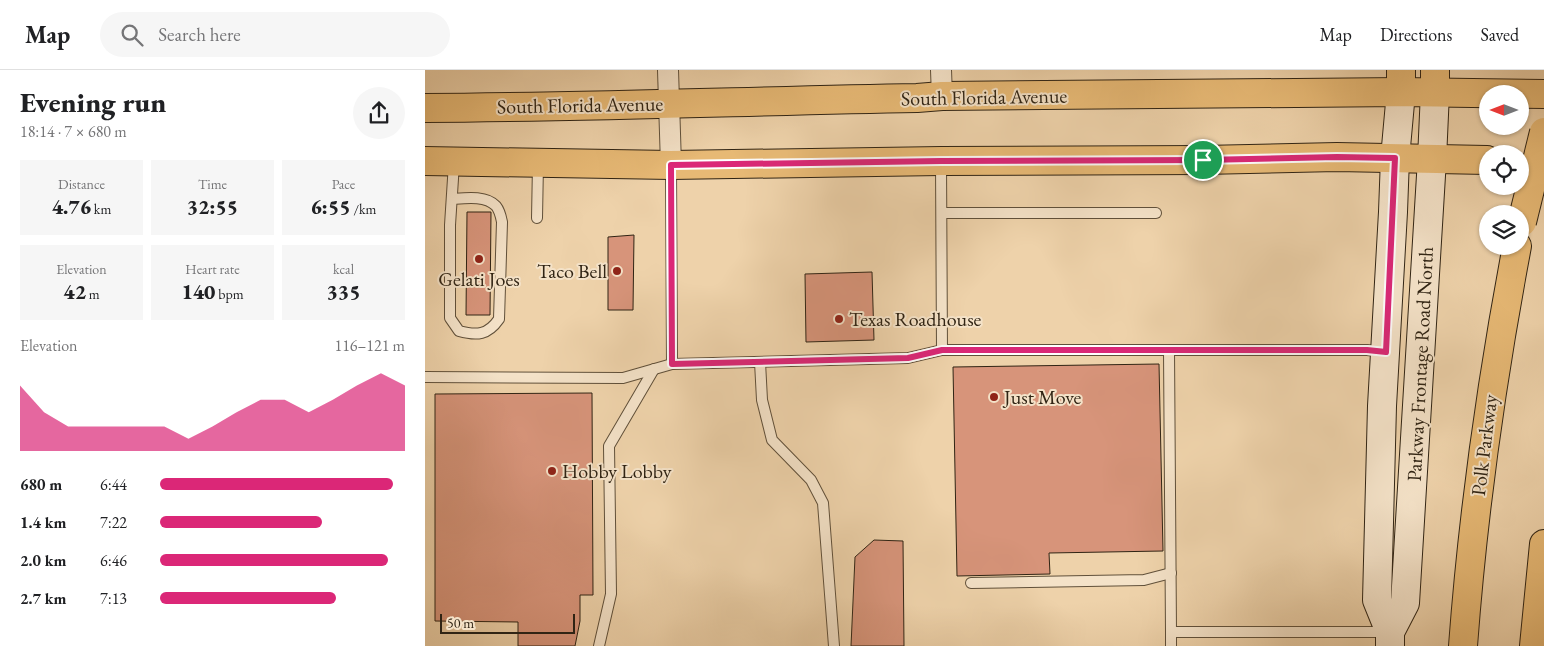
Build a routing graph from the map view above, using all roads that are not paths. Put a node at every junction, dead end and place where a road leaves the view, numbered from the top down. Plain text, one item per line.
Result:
1 (667, 70) edge
2 (1401, 81) edge
3 (1435, 81) edge
4 (941, 83) edge
5 (1544, 94) edge
6 (669, 103) junction
7 (425, 108) edge
8 (1544, 132) edge
9 (1395, 158) junction
10 (1432, 159) junction
11 (1479, 160) edge
12 (425, 161) edge
13 (941, 161) junction
14 (1529, 161) edge
15 (1544, 161) edge
16 (455, 162) junction
17 (538, 162) junction
18 (671, 165) junction
19 (452, 198) junction
20 (1527, 205) edge
21 (943, 213) junction
22 (1156, 213) dead end
23 (537, 218) dead end
24 (1516, 255) edge
25 (942, 350) junction
26 (1169, 350) junction
27 (1386, 352) junction
28 (760, 362) junction
29 (672, 364) junction
30 (654, 369) junction
31 (425, 377) edge
32 (1544, 544) edge
33 (1171, 574) junction
34 (971, 583) dead end
35 (1171, 632) junction
36 (1390, 639) edge
37 (599, 646) edge
38 (833, 646) edge
39 (1171, 646) edge
40 (1463, 646) edge
41 (1534, 646) edge

1 - 6 street
2 - 3 main road, South Florida Avenue
2 - 4 main road, South Florida Avenue
2 - 9 main road, Parkway Frontage Road North
3 - 5 main road, South Florida Avenue
3 - 10 main road, Parkway Frontage Road North
4 - 6 main road, South Florida Avenue
6 - 7 main road, South Florida Avenue
6 - 18 street
8 - 20 main road, Polk Parkway, bridge
9 - 10 main road
9 - 13 main road
9 - 27 main road, Parkway Frontage Road North
10 - 11 main road
10 - 36 main road, Parkway Frontage Road North
12 - 16 main road
13 - 18 main road
13 - 21 lane
14 - 15 main road
16 - 17 main road
16 - 19 lane
17 - 18 main road
17 - 23 lane
18 - 29 lane
19 - 19 lane
21 - 22 lane
21 - 25 lane
24 - 40 main road, Polk Parkway
25 - 26 lane
25 - 28 lane
26 - 27 lane
26 - 33 lane
27 - 36 main road, Parkway Frontage Road North
28 - 29 lane
28 - 38 lane
29 - 30 lane
30 - 31 lane
30 - 37 lane
32 - 41 main road
33 - 34 lane
33 - 35 lane
35 - 36 lane
35 - 39 lane

